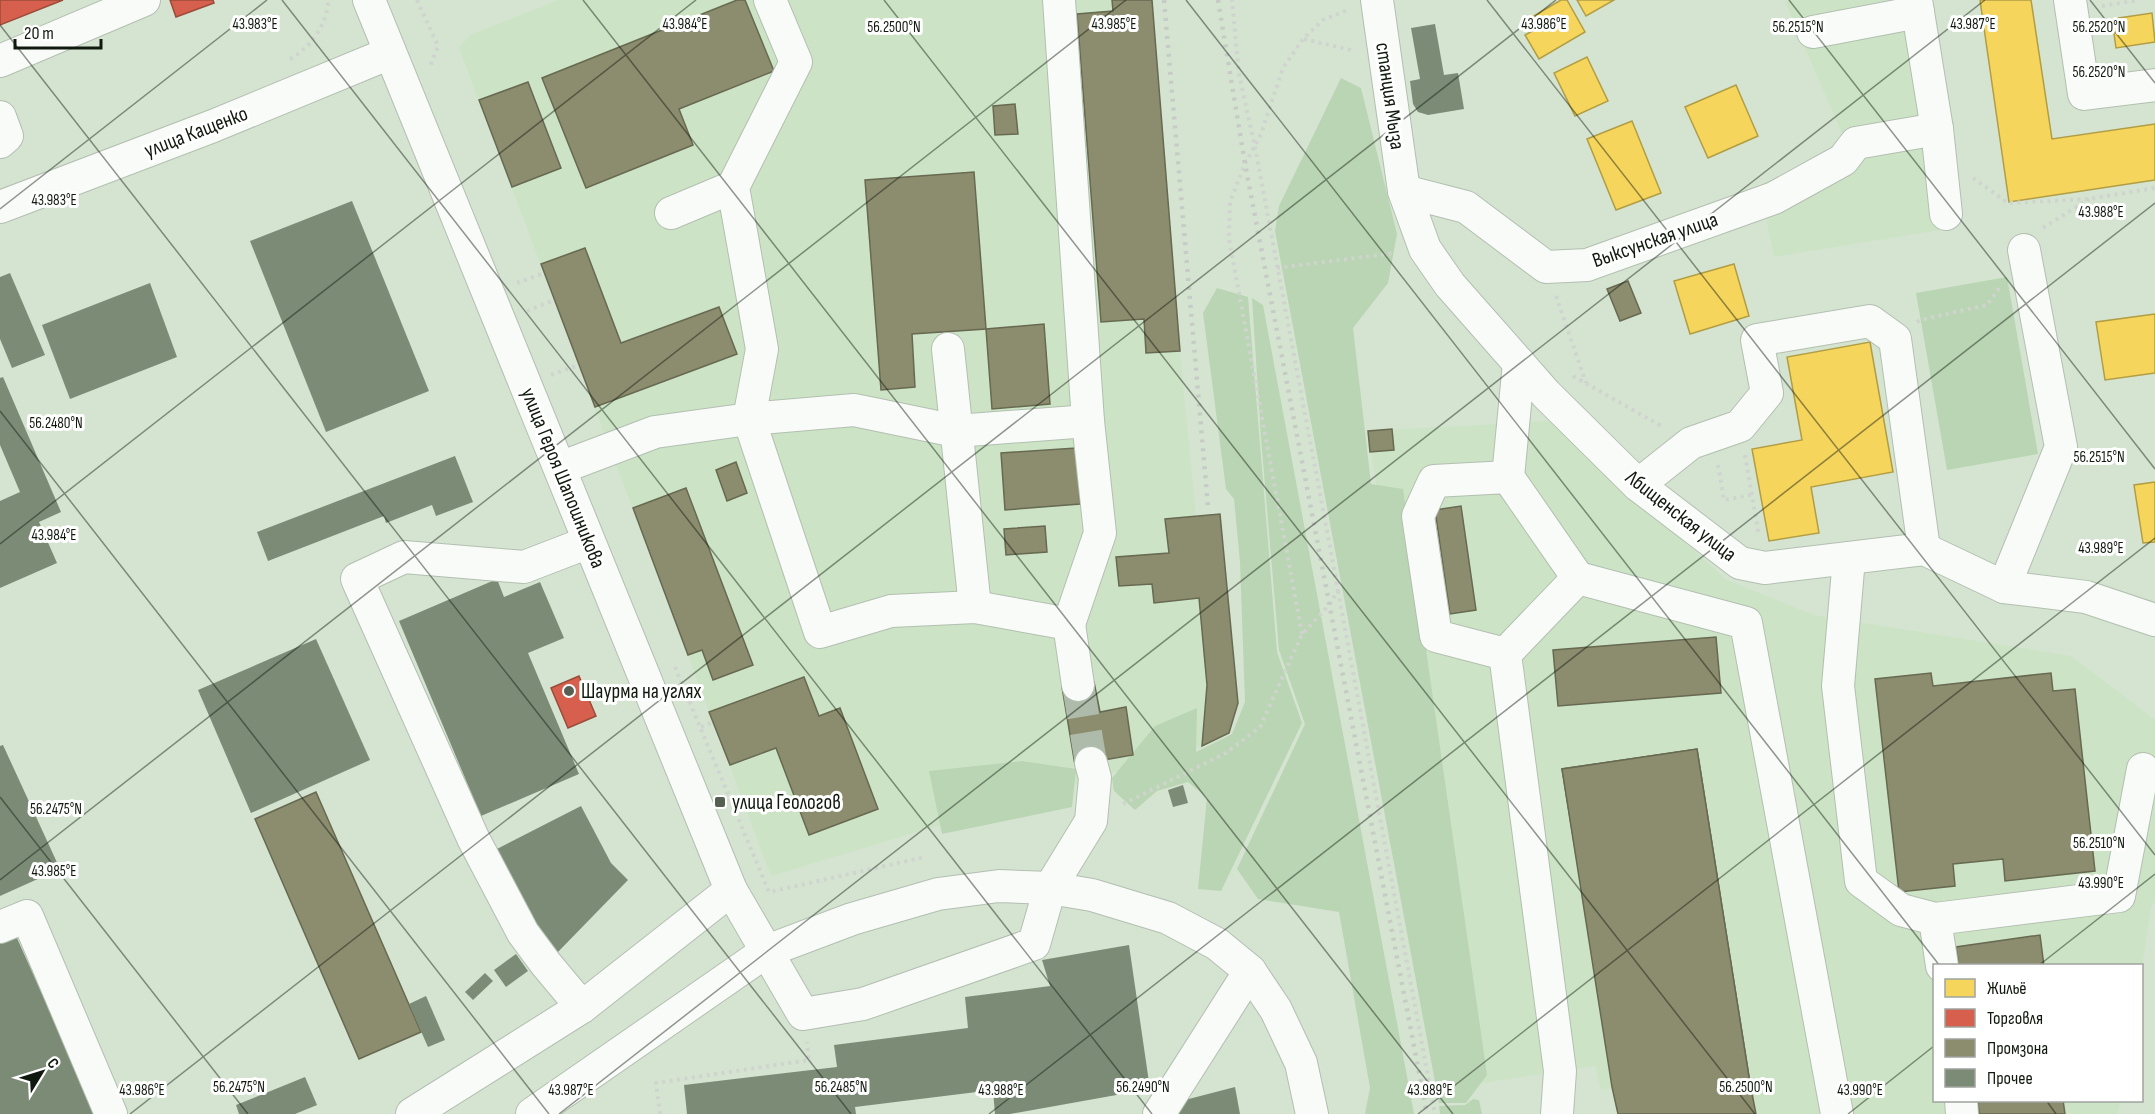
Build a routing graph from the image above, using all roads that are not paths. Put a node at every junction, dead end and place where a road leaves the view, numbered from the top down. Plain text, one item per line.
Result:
1 (144, 0) edge
2 (369, 0) edge
3 (770, 0) edge
4 (1059, 0) edge
5 (1364, 4) edge
6 (1917, 6) edge
7 (2071, 6) edge
8 (1813, 32) dead end
9 (390, 53) junction
10 (0, 61) edge
11 (2155, 85) edge
12 (0, 117) edge
13 (0, 142) edge
14 (1938, 142) junction
15 (733, 187) junction
16 (1404, 191) junction
17 (0, 207) edge
18 (671, 213) dead end
19 (1946, 214) dead end
20 (2024, 250) dead end
21 (948, 349) dead end
22 (1519, 363) junction
23 (748, 419) junction
24 (1088, 421) junction
25 (956, 430) junction
26 (560, 468) junction
27 (1508, 477) junction
28 (1638, 485) junction
29 (589, 542) junction
30 (1924, 549) junction
31 (1849, 558) junction
32 (1578, 579) junction
33 (2004, 587) junction
34 (975, 607) junction
35 (2155, 620) edge
36 (1069, 624) junction
37 (1505, 654) junction
38 (1078, 685) tunnel mouth
39 (1091, 763) tunnel mouth
40 (2143, 769) dead end
41 (1050, 888) junction
42 (731, 890) junction
43 (1935, 919) junction
44 (0, 927) edge
45 (767, 951) junction
46 (1942, 964) edge
47 (1250, 971) junction
48 (582, 1007) junction
49 (111, 1114) edge
50 (412, 1114) edge
51 (532, 1114) edge
52 (1159, 1114) edge
53 (1312, 1114) edge
54 (1557, 1114) edge
55 (1837, 1114) edge

1 - 10 street
2 - 9 street, улица Героя Шапошникова
3 - 15 street
4 - 24 street
5 - 16 street, станция Мыза
6 - 8 street
6 - 14 street
7 - 11 street
9 - 17 street, улица Кащенко
9 - 26 street, улица Героя Шапошникова
12 - 13 street
14 - 16 street, Выксунская улица
14 - 19 street
15 - 18 street
15 - 23 street
16 - 22 street, Лбищенская улица
20 - 33 street
21 - 25 street
22 - 27 street
22 - 28 street, Лбищенская улица
23 - 25 street
23 - 26 street
23 - 34 street
24 - 25 street
24 - 36 street
25 - 34 street
26 - 29 street, улица Героя Шапошникова
27 - 32 street
27 - 37 street
28 - 30 street
28 - 31 street, Лбищенская улица
29 - 42 street, улица Героя Шапошникова
29 - 48 street
30 - 31 street, Лбищенская улица
30 - 33 street
31 - 43 street
32 - 37 street
32 - 55 street
33 - 35 street
34 - 36 street
36 - 38 street
37 - 54 street
39 - 41 street
40 - 43 street
41 - 45 street
41 - 45 street, улица Героя Шапошникова
41 - 47 street
42 - 45 street, улица Героя Шапошникова
42 - 48 street
43 - 46 street
44 - 49 street
45 - 51 street
47 - 52 street
47 - 53 street
48 - 50 street

